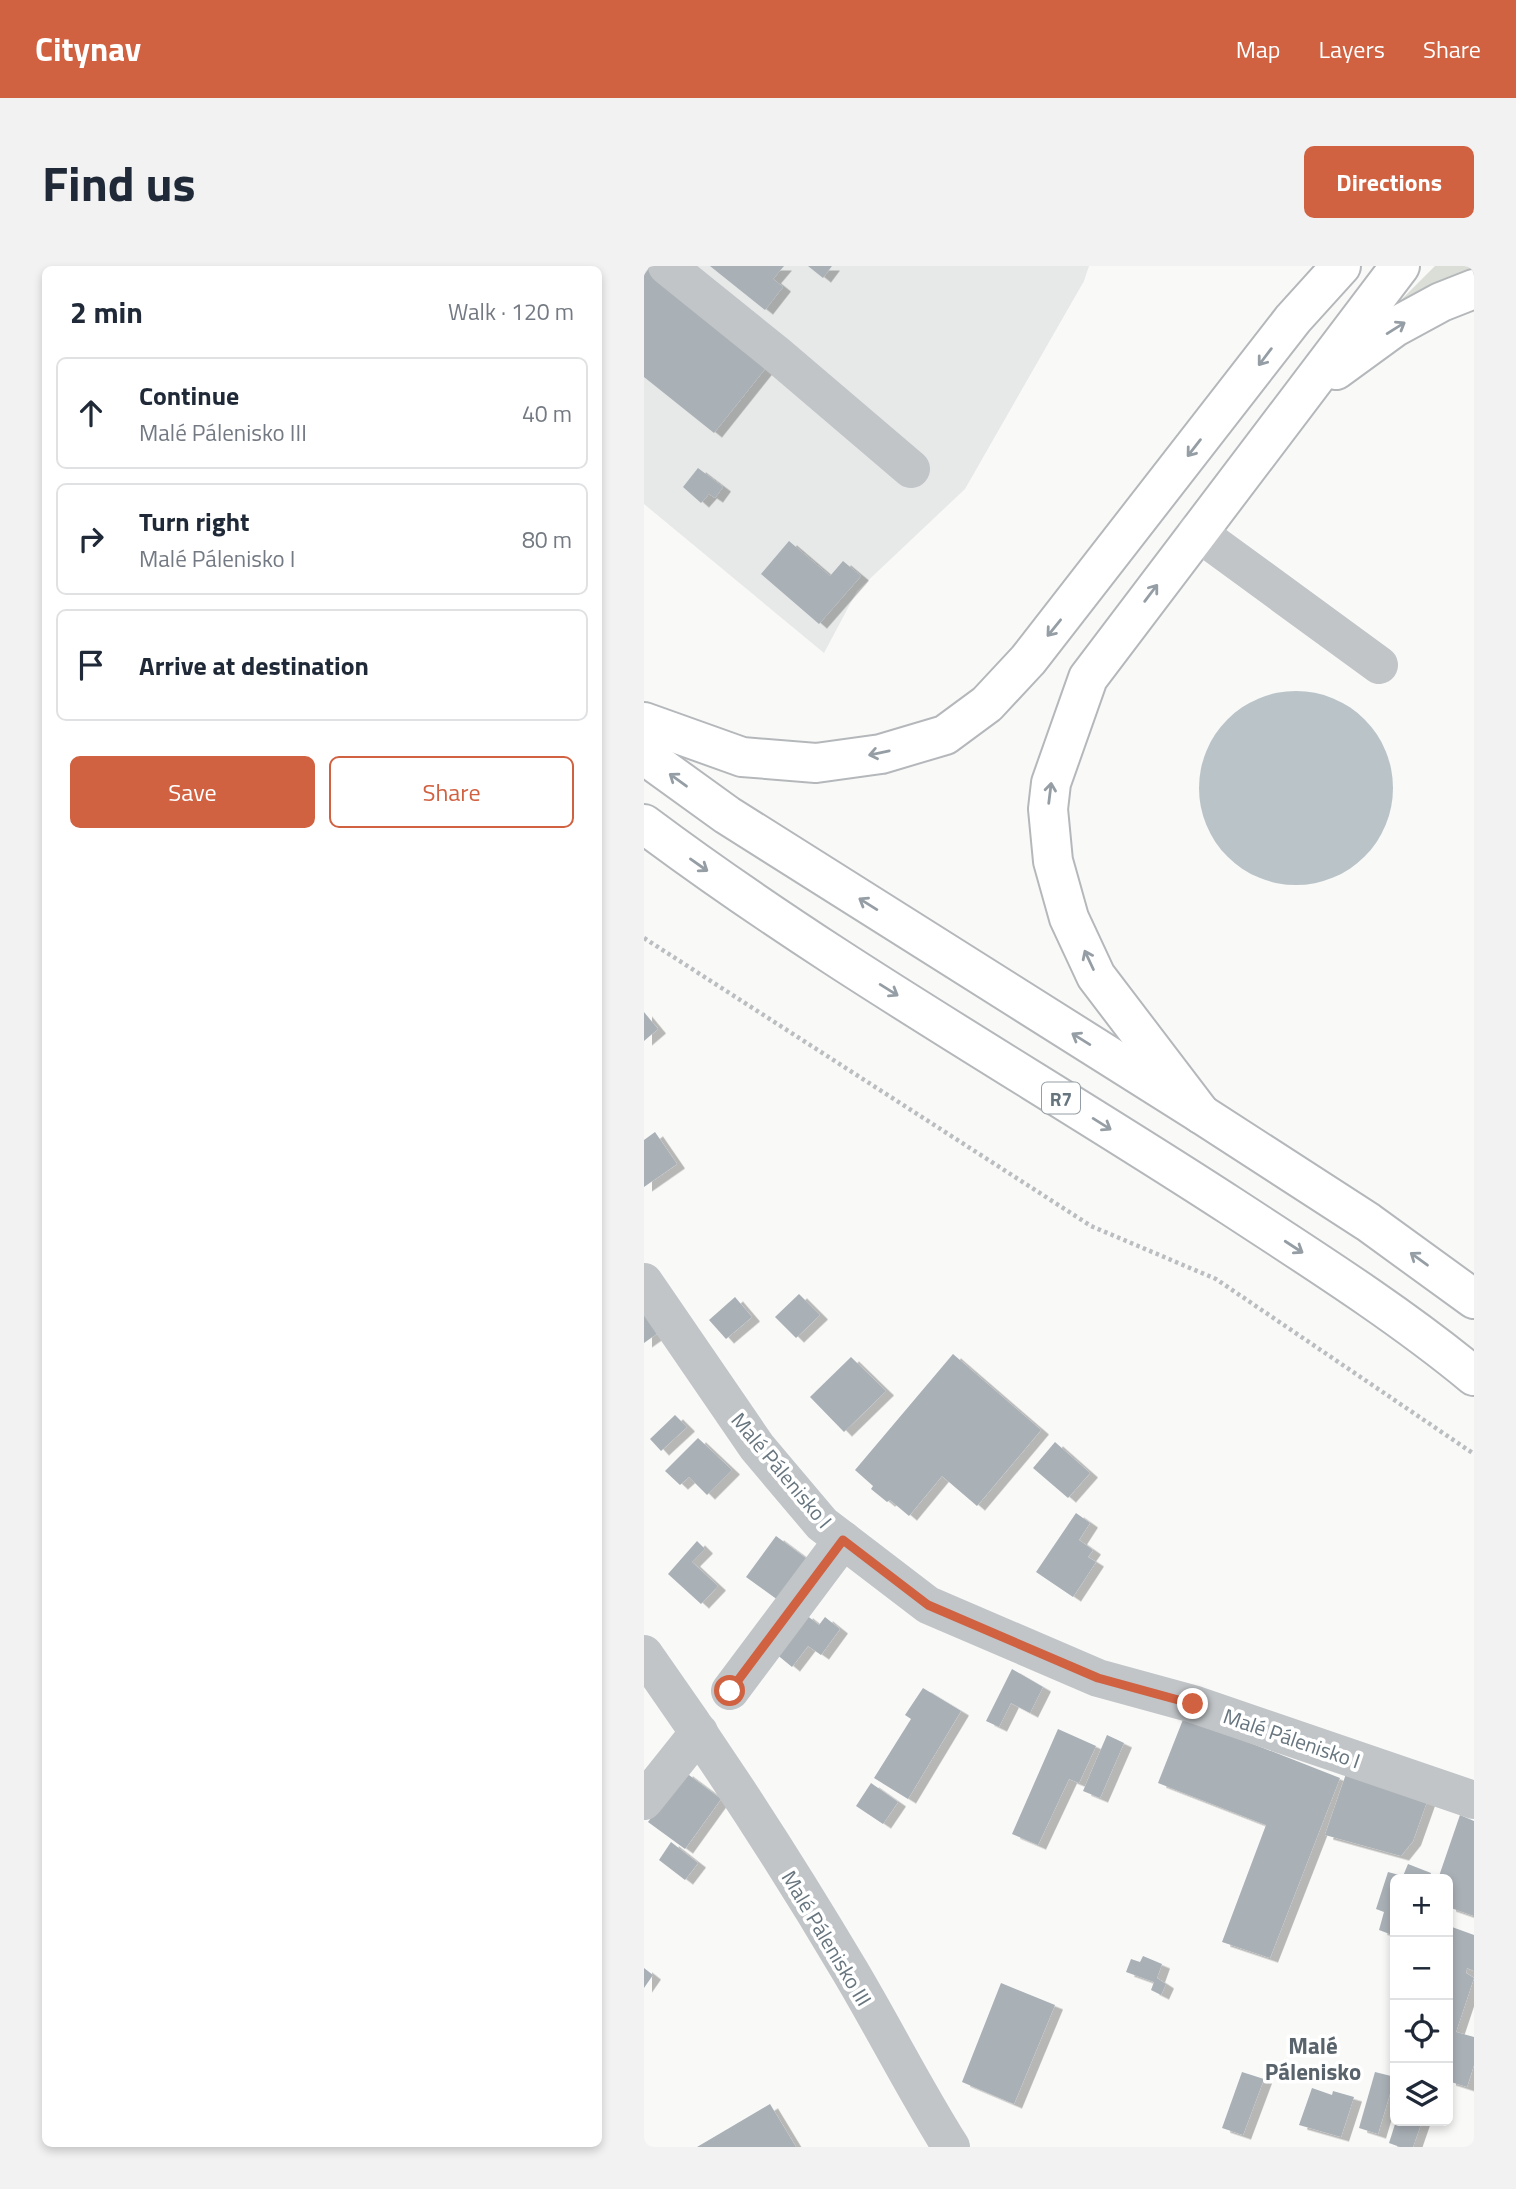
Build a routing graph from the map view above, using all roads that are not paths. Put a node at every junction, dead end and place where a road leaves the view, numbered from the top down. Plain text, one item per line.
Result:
1 (667, 266) edge
2 (1316, 266) edge
3 (1341, 266) edge
4 (1401, 266) edge
5 (1474, 289) edge
6 (1293, 319) junction
7 (1301, 396) junction
8 (911, 469) dead end
9 (1197, 532) junction
10 (1380, 665) dead end
11 (644, 722) edge
12 (644, 755) edge
13 (644, 824) edge
14 (1201, 1114) junction
15 (644, 1282) edge
16 (1474, 1299) edge
17 (1474, 1376) edge
18 (843, 1540) junction
19 (644, 1654) edge
20 (730, 1691) dead end
21 (699, 1732) junction
22 (1474, 1800) edge
23 (644, 1801) edge
24 (951, 2147) edge

1 - 8 street
2 - 6 highway
3 - 6 highway
4 - 7 highway
7 -> 5 highway
6 -> 11 highway
7 - 9 highway
9 - 10 street
14 -> 9 highway
14 -> 12 highway
13 -> 17 highway, R7
16 -> 14 highway
15 - 18 street, Malé Pálenisko I
18 - 20 street
18 - 22 street, Malé Pálenisko I
19 - 21 street, Malé Pálenisko III
21 - 23 street
21 - 24 street, Malé Pálenisko III

